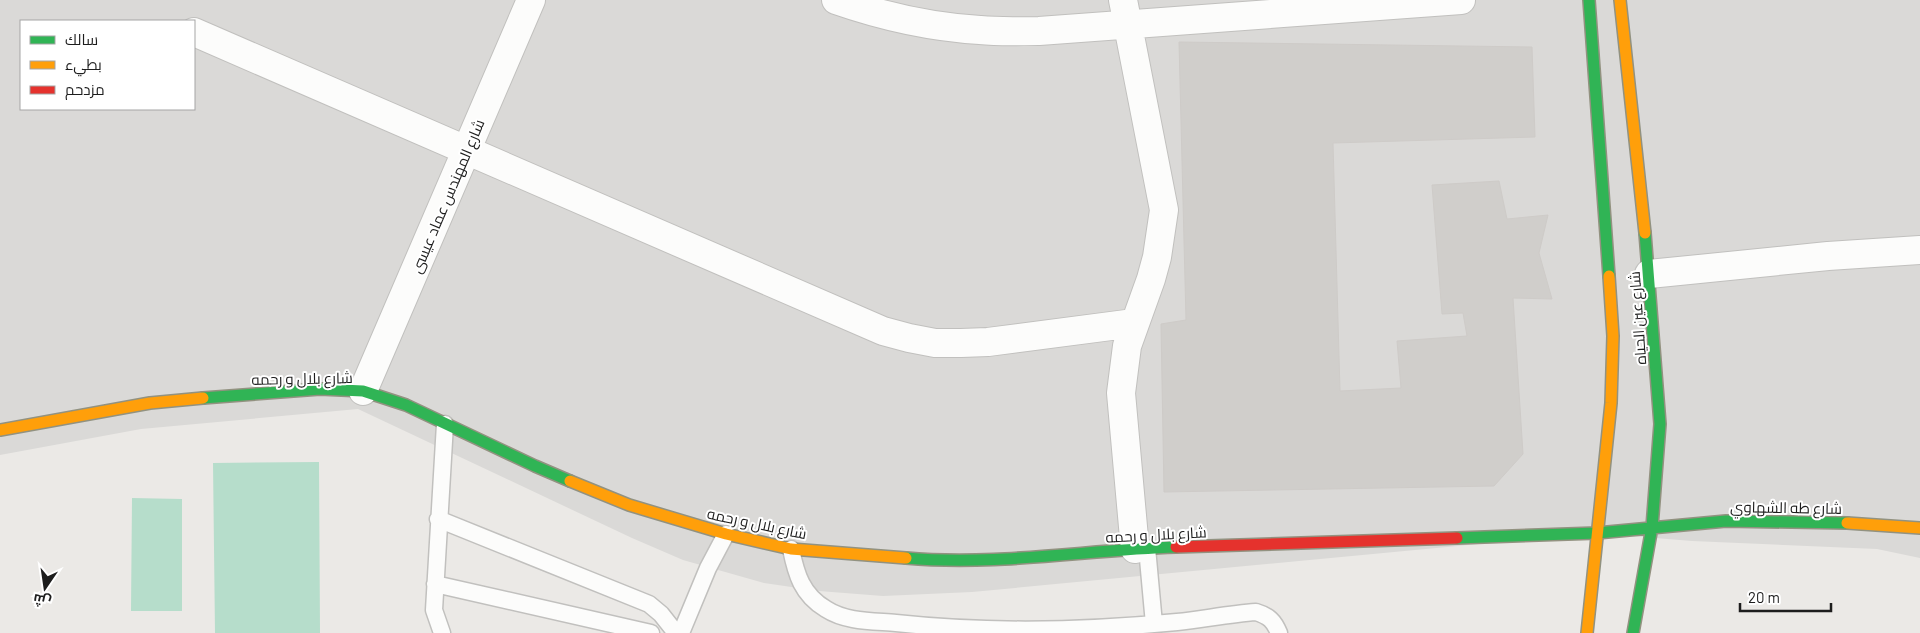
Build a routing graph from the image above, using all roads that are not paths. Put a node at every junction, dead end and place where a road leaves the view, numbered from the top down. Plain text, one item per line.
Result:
1 (532, 0) edge
2 (836, 0) edge
3 (1461, 0) edge
4 (1589, 0) edge
5 (1620, 0) edge
6 (1126, 12) edge
7 (195, 32) edge
8 (467, 150) junction
9 (1920, 250) edge
10 (1649, 274) junction
11 (1134, 323) junction
12 (363, 391) junction
13 (445, 424) junction
14 (0, 430) edge
15 (438, 519) junction
16 (1652, 527) junction
17 (1920, 528) edge
18 (1597, 533) junction
19 (726, 534) junction
20 (791, 549) junction
21 (1141, 549) junction
22 (436, 584) junction
23 (1154, 624) junction
24 (442, 633) edge
25 (651, 633) edge
26 (676, 633) edge
27 (682, 633) edge
28 (1279, 633) edge
29 (1587, 633) edge
30 (1634, 633) edge

1 - 8 street, شارع المهندس عماد عيسى
2 - 6 street
3 - 6 street
4 - 18 street, شارع عين الحياه
5 - 10 street, شارع عين الحياه
6 - 11 street
7 - 8 street
8 - 11 street
8 - 12 street, شارع المهندس عماد عيسى
9 - 10 street
10 - 16 street, شارع عين الحياه
11 - 21 street
12 - 13 street, شارع بلال و رحمه
12 - 14 street, شارع بلال و رحمه
13 - 15 lane
13 - 19 street, شارع بلال و رحمه
15 - 22 lane
15 - 26 lane
16 - 17 street, شارع طه الشهاوي
16 - 18 street, شارع طه الشهاوي
16 - 30 street, شارع عين الحياه
18 - 21 street, شارع بلال و رحمه
18 - 29 street, شارع عين الحياه
19 - 20 street, شارع بلال و رحمه
19 - 27 lane
20 - 21 street, شارع بلال و رحمه
20 - 23 lane
21 - 23 lane
22 - 24 lane
22 - 25 lane
23 - 28 lane

